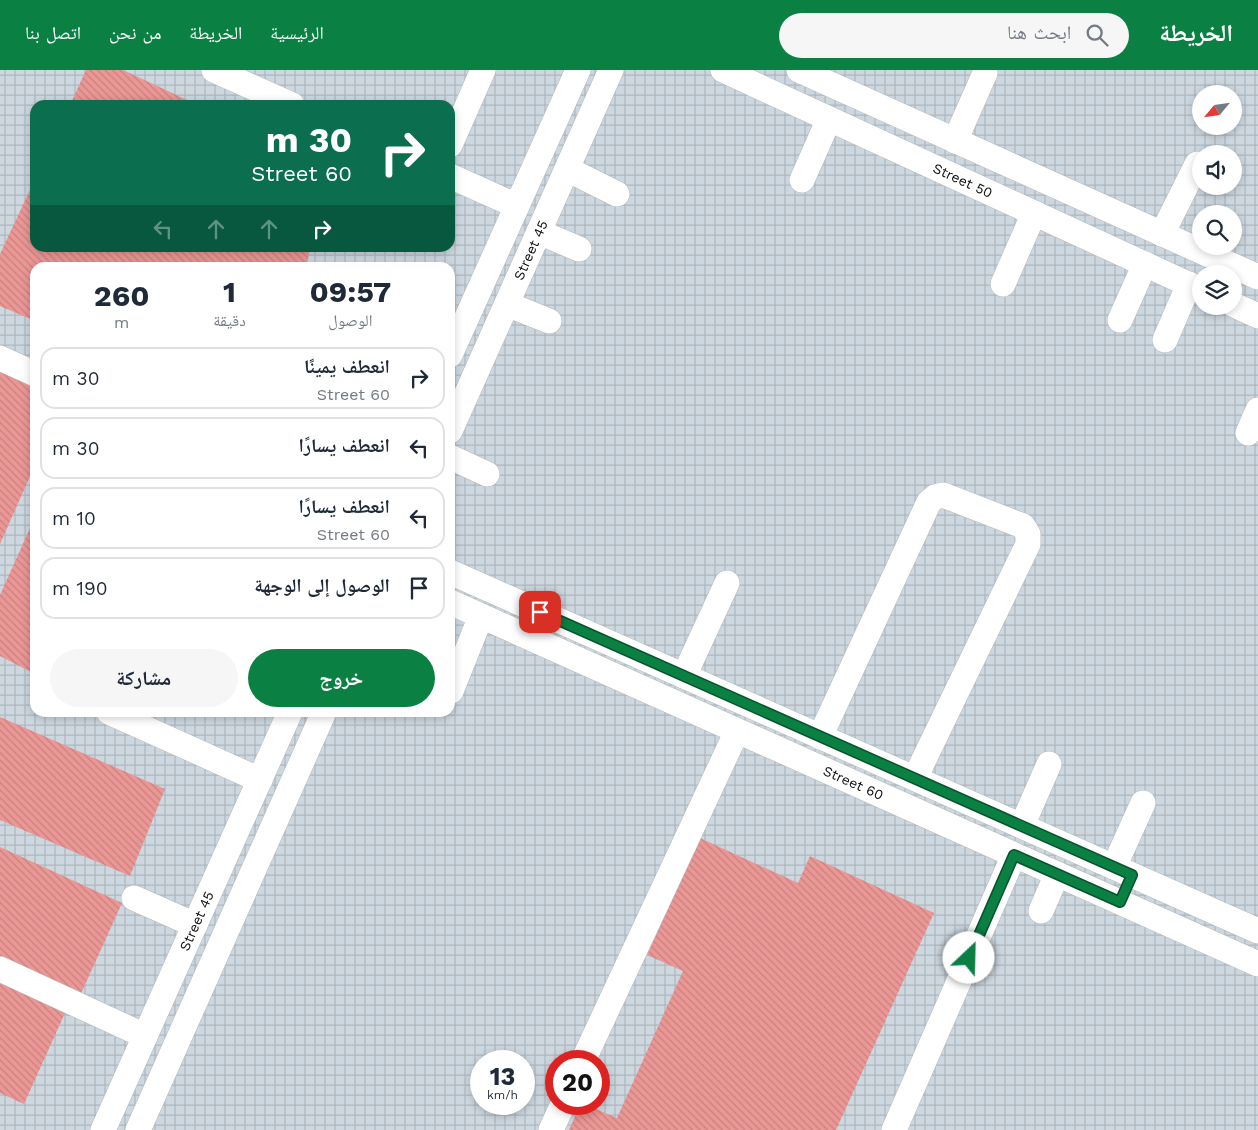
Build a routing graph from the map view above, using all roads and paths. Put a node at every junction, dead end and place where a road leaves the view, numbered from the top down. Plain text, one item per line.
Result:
1 (214, 70) edge
2 (483, 70) edge
3 (578, 70) edge
4 (611, 70) edge
5 (723, 70) edge
6 (799, 70) edge
7 (985, 73) dead end
8 (845, 79) edge
9 (281, 100) edge
10 (829, 119) junction
11 (455, 134) edge
12 (955, 141) junction
13 (567, 169) junction
14 (1192, 174) edge
15 (455, 178) edge
16 (802, 180) dead end
17 (616, 194) dead end
18 (517, 206) junction
19 (1034, 213) junction
20 (539, 232) junction
21 (1162, 234) junction
22 (579, 249) dead end
23 (1145, 264) junction
24 (1258, 277) edge
25 (1002, 284) dead end
26 (1192, 286) edge
27 (1192, 292) edge
28 (507, 304) junction
29 (1242, 309) edge
30 (1258, 316) edge
31 (1120, 320) dead end
32 (549, 322) dead end
33 (1165, 340) dead end
34 (455, 345) edge
35 (0, 358) edge
36 (30, 372) edge
37 (1258, 410) edge
38 (455, 420) edge
39 (1248, 433) dead end
40 (455, 459) edge
41 (487, 474) dead end
42 (455, 574) edge
43 (727, 583) dead end
44 (455, 604) edge
45 (481, 616) junction
46 (684, 676) junction
47 (455, 681) edge
48 (120, 717) edge
49 (288, 717) edge
50 (322, 717) edge
51 (737, 731) junction
52 (820, 736) junction
53 (1049, 764) dead end
54 (915, 778) junction
55 (260, 780) junction
56 (1143, 802) dead end
57 (1022, 826) junction
58 (1014, 855) junction
59 (1123, 871) junction
60 (1056, 874) junction
61 (134, 898) dead end
62 (1120, 902) junction
63 (1041, 911) dead end
64 (195, 925) junction
65 (1258, 931) edge
66 (1258, 964) edge
67 (0, 969) edge
68 (145, 1036) junction
69 (588, 1050) edge
70 (558, 1115) edge
71 (103, 1130) edge
72 (138, 1130) edge
73 (551, 1130) edge
74 (894, 1130) edge

1 - 9 lane
2 - 11 lane
3 - 18 lane
4 - 13 lane, Street 45
5 - 10 lane, Street 50
6 - 8 lane
7 - 12 lane
8 - 12 lane
10 - 16 lane
10 - 19 lane, Street 50
12 - 21 lane
13 - 17 lane
13 - 20 lane, Street 45
14 - 21 lane
15 - 18 lane
18 - 34 lane
19 - 23 lane, Street 50
19 - 25 lane
20 - 22 lane
20 - 28 lane, Street 45
21 - 24 lane
23 - 26 lane, Street 50
23 - 31 lane
27 - 33 lane
28 - 32 lane
28 - 38 lane, Street 45
29 - 30 lane
35 - 36 lane
37 - 39 lane
40 - 41 lane
42 - 46 lane, Street 60
43 - 46 lane
44 - 45 lane, Street 60
45 - 47 lane
45 - 51 lane, Street 60
46 - 52 lane, Street 60
48 - 55 lane
49 - 55 lane, Street 45
50 - 72 lane
51 - 58 lane, Street 60
51 - 69 lane
52 - 54 lane, Street 60
52 - 54 lane
53 - 57 lane
54 - 57 lane, Street 60
55 - 64 lane, Street 45
56 - 59 lane
57 - 59 lane, Street 60
58 - 60 lane, Street 60
58 - 74 lane
59 - 62 lane
59 - 65 lane, Street 60
60 - 62 lane, Street 60
60 - 63 lane
61 - 64 lane
62 - 66 lane, Street 60
64 - 68 lane, Street 45
67 - 68 lane
68 - 71 lane, Street 45
70 - 73 lane

